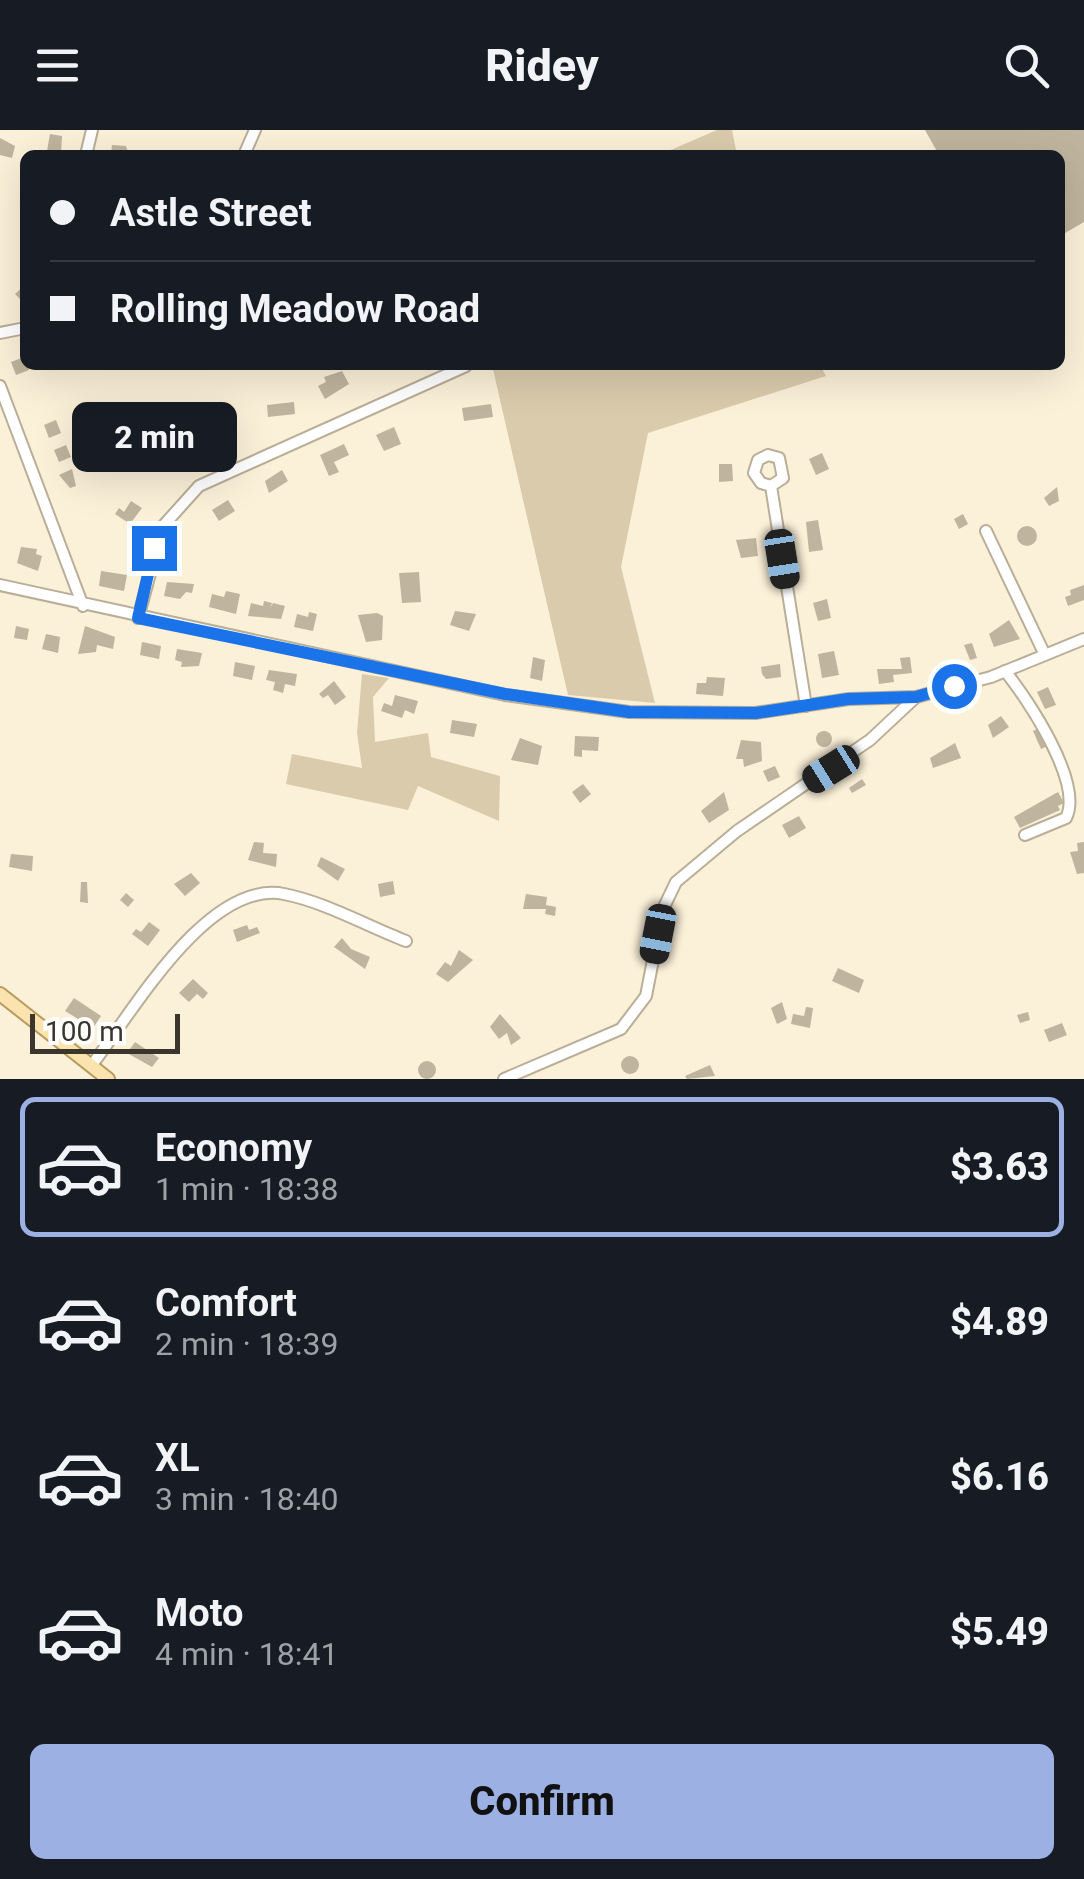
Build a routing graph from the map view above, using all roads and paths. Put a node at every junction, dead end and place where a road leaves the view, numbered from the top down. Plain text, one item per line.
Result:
1 (457, 370) edge
2 (0, 386) edge
3 (771, 486) dead end
4 (986, 530) dead end
5 (0, 585) edge
6 (83, 606) junction
7 (138, 618) junction
8 (1084, 639) edge
9 (1044, 654) junction
10 (1004, 672) junction
11 (916, 697) junction
12 (806, 706) junction
13 (1025, 835) dead end
14 (406, 941) dead end
15 (0, 994) edge
16 (91, 1066) junction
17 (108, 1079) edge
18 (504, 1079) edge

1 - 7 street
2 - 6 street
3 - 12 street
4 - 9 street
5 - 6 street
6 - 7 street
7 - 12 street
8 - 9 street
9 - 10 street
10 - 11 street
10 - 13 street
11 - 12 street
11 - 18 street
14 - 16 street
15 - 16 main road
16 - 17 main road

